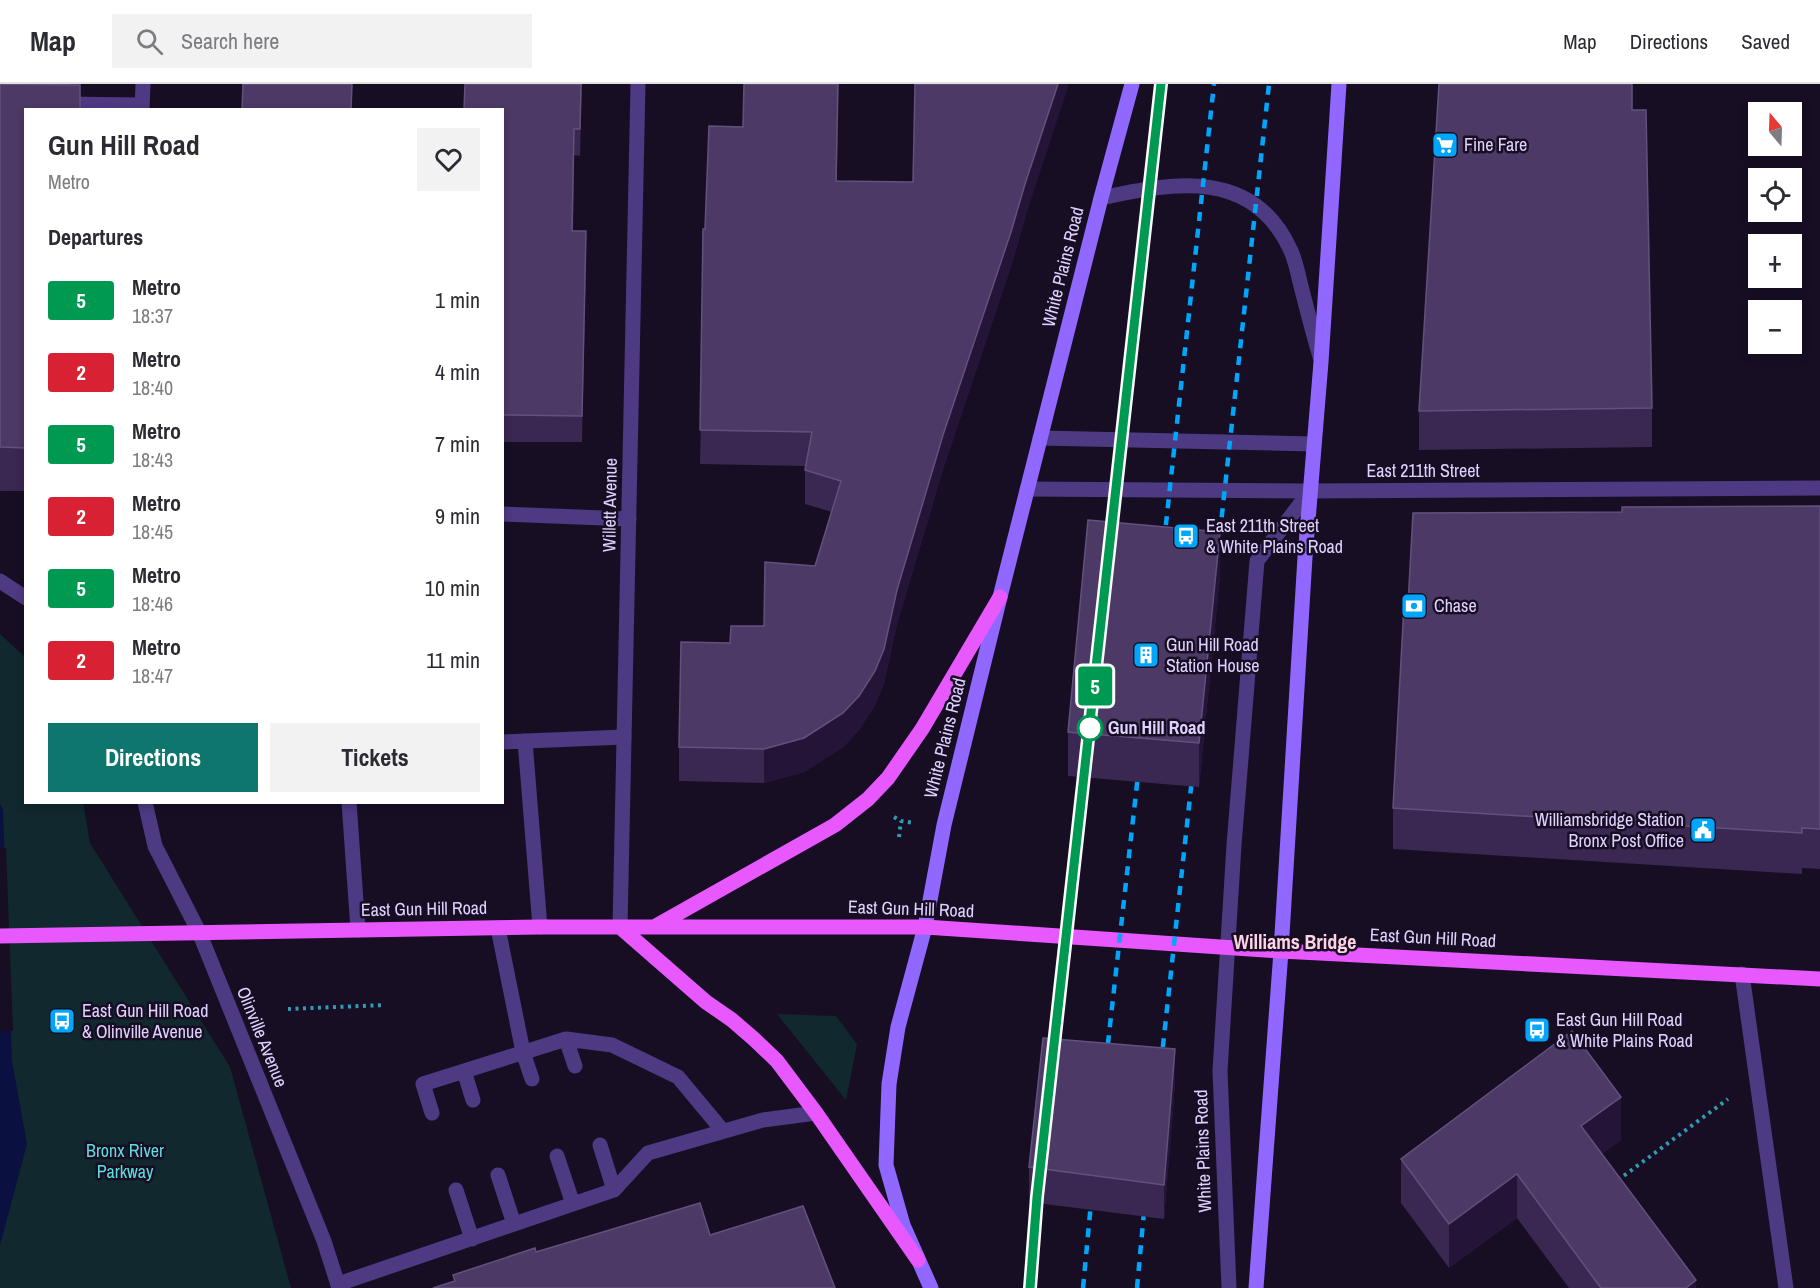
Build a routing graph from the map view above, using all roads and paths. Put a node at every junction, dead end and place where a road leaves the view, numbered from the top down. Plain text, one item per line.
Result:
1 (60, 84) edge
2 (143, 84) edge
3 (638, 84) edge
4 (1132, 84) edge
5 (1339, 84) edge
6 (142, 107) edge
7 (1101, 198) junction
8 (1321, 363) junction
9 (1040, 438) junction
10 (1314, 444) junction
11 (1820, 488) edge
12 (1027, 489) junction
13 (1310, 490) junction
14 (504, 514) edge
15 (629, 519) junction
16 (0, 581) edge
17 (24, 597) edge
18 (1000, 597) junction
19 (624, 737) junction
20 (525, 741) junction
21 (504, 742) edge
22 (145, 804) edge
23 (349, 804) edge
24 (886, 811) dead end
25 (901, 822) junction
26 (916, 823) dead end
27 (899, 837) dead end
28 (540, 927) junction
29 (620, 927) junction
30 (653, 927) junction
31 (925, 927) junction
32 (498, 928) junction
33 (358, 930) junction
34 (199, 932) junction
35 (0, 936) edge
36 (1228, 946) junction
37 (1281, 951) junction
38 (1742, 974) junction
39 (1820, 979) edge
40 (384, 1005) dead end
41 (288, 1009) dead end
42 (566, 1039) junction
43 (523, 1052) junction
44 (574, 1066) dead end
45 (464, 1071) junction
46 (1757, 1078) junction
47 (532, 1079) dead end
48 (473, 1100) dead end
49 (432, 1113) dead end
50 (816, 1113) junction
51 (723, 1131) junction
52 (600, 1145) dead end
53 (557, 1156) dead end
54 (498, 1175) dead end
55 (1616, 1182) edge
56 (456, 1190) dead end
57 (614, 1190) junction
58 (573, 1204) junction
59 (514, 1224) junction
60 (472, 1239) junction
61 (918, 1260) junction
62 (339, 1286) edge
63 (931, 1288) edge
64 (1229, 1288) edge
65 (1256, 1288) edge
66 (1786, 1288) edge

1 - 6 street
2 - 6 street
3 - 15 street, Willett Avenue
4 - 7 main road, White Plains Road
5 - 8 main road, White Plains Road
7 - 8 street, White Plains Road
7 - 9 main road, White Plains Road
8 - 10 main road, White Plains Road
9 - 10 street
9 - 12 main road, White Plains Road
10 - 13 main road, White Plains Road
11 - 13 street, East 211th Street
12 - 13 street, East 211th Street
12 - 18 main road, White Plains Road
13 - 36 street, White Plains Road
13 - 37 main road, White Plains Road
14 - 15 street
15 - 19 street, Willett Avenue
16 - 17 street
18 - 30 main road
18 - 31 main road, White Plains Road
19 - 20 street
19 - 29 street, Willett Avenue
20 - 21 street
20 - 28 street
22 - 34 street, Olinville Avenue
23 - 33 street
24 - 25 path
25 - 26 path
25 - 27 path
28 - 29 main road, East Gun Hill Road
28 - 32 main road, East Gun Hill Road
29 - 30 main road, East Gun Hill Road
29 - 50 main road
30 - 31 main road, East Gun Hill Road
31 - 36 main road, East Gun Hill Road
31 - 61 main road, White Plains Road
32 - 33 main road, East Gun Hill Road
32 - 43 street
33 - 34 main road, East Gun Hill Road
34 - 35 main road, East Gun Hill Road
34 - 62 street, Olinville Avenue
36 - 37 main road, East Gun Hill Road
36 - 64 street, White Plains Road
37 - 38 main road, East Gun Hill Road
37 - 65 main road, White Plains Road
38 - 39 main road, East Gun Hill Road
38 - 46 street
40 - 41 path
42 - 43 street
42 - 44 street
42 - 51 street
43 - 45 street
43 - 47 street
45 - 48 street
45 - 49 street
46 - 55 path
46 - 66 street
50 - 51 street
50 - 61 main road
51 - 57 street
52 - 57 street
53 - 58 street
54 - 59 street
56 - 60 street
57 - 58 street
58 - 59 street
59 - 60 street
60 - 62 street
61 - 63 main road, White Plains Road

